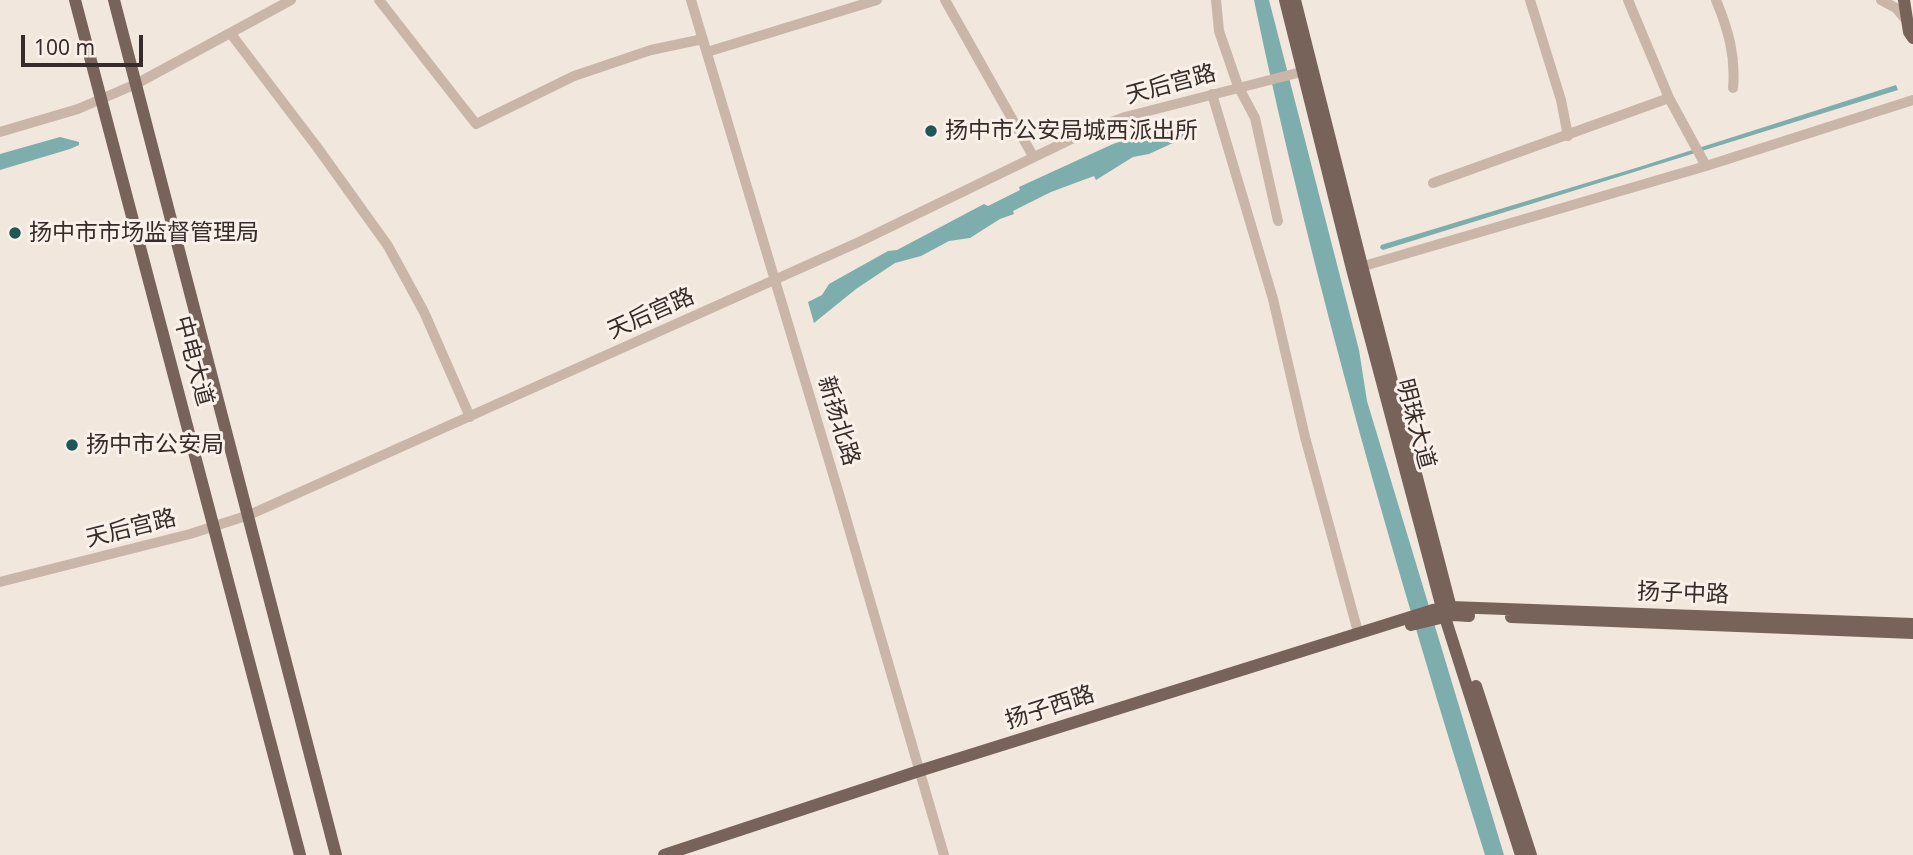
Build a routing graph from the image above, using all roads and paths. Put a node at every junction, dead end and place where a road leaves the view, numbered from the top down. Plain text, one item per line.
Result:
1 (75, 0) edge
2 (114, 0) edge
3 (291, 0) edge
4 (379, 0) edge
5 (691, 0) edge
6 (877, 0) edge
7 (945, 0) edge
8 (1216, 0) edge
9 (1285, 0) edge
10 (1295, 0) edge
11 (1530, 0) edge
12 (1628, 0) edge
13 (1716, 0) edge
14 (1881, 0) edge
15 (1904, 0) edge
16 (1907, 21) junction
17 (231, 34) junction
18 (1913, 38) edge
19 (703, 39) junction
20 (707, 52) junction
21 (1303, 71) junction
22 (136, 84) junction
23 (1238, 86) junction
24 (1733, 88) dead end
25 (1212, 94) junction
26 (1669, 98) junction
27 (102, 100) junction
28 (1913, 100) edge
29 (0, 132) edge
30 (1568, 136) junction
31 (1033, 156) junction
32 (1705, 164) junction
33 (1433, 183) dead end
34 (1278, 221) dead end
35 (1357, 268) junction
36 (775, 280) junction
37 (470, 417) junction
38 (249, 516) junction
39 (215, 527) junction
40 (0, 582) edge
41 (1443, 612) junction
42 (1407, 621) junction
43 (1913, 624) edge
44 (1359, 632) junction
45 (1913, 633) edge
46 (920, 775) junction
47 (300, 855) edge
48 (336, 855) edge
49 (664, 855) edge
50 (690, 855) edge
51 (944, 855) edge
52 (1521, 855) edge
53 (1531, 855) edge

1 - 27 main road, 中电大道
2 - 22 main road, 中电大道
3 - 17 street
4 - 19 street
5 - 19 street, 新扬北路
6 - 20 street
7 - 31 street
8 - 23 street
9 - 21 main road, 明珠大道
10 - 21 main road, 明珠大道
11 - 30 street
12 - 26 street
13 - 24 street
14 - 16 street
15 - 16 main road
16 - 18 main road
17 - 22 street
17 - 37 street
19 - 20 street, 新扬北路
20 - 36 street, 新扬北路
21 - 23 street, 天后宫路
21 - 35 main road, 明珠大道
22 - 27 street
22 - 38 main road, 中电大道
23 - 25 street, 天后宫路
23 - 34 street
25 - 31 street, 天后宫路
25 - 44 street
26 - 30 street
26 - 32 street
27 - 29 street
27 - 39 main road, 中电大道
28 - 32 street
30 - 33 street
31 - 36 street, 天后宫路
32 - 35 street
35 - 41 main road, 明珠大道
36 - 37 street, 天后宫路
36 - 46 street, 新扬北路
37 - 38 street, 天后宫路
38 - 39 street, 天后宫路
38 - 48 main road, 中电大道
39 - 40 street, 天后宫路
39 - 47 main road, 中电大道
41 - 42 main road, 扬子西路
41 - 43 main road, 扬子中路
41 - 45 main road, 扬子中路
41 - 52 main road, 明珠大道
41 - 53 main road, 明珠大道
42 - 44 main road, 扬子西路
42 - 46 main road, 扬子西路
44 - 46 main road, 扬子西路
46 - 49 main road, 扬子西路
46 - 50 main road, 扬子西路
46 - 51 street, 新扬北路

